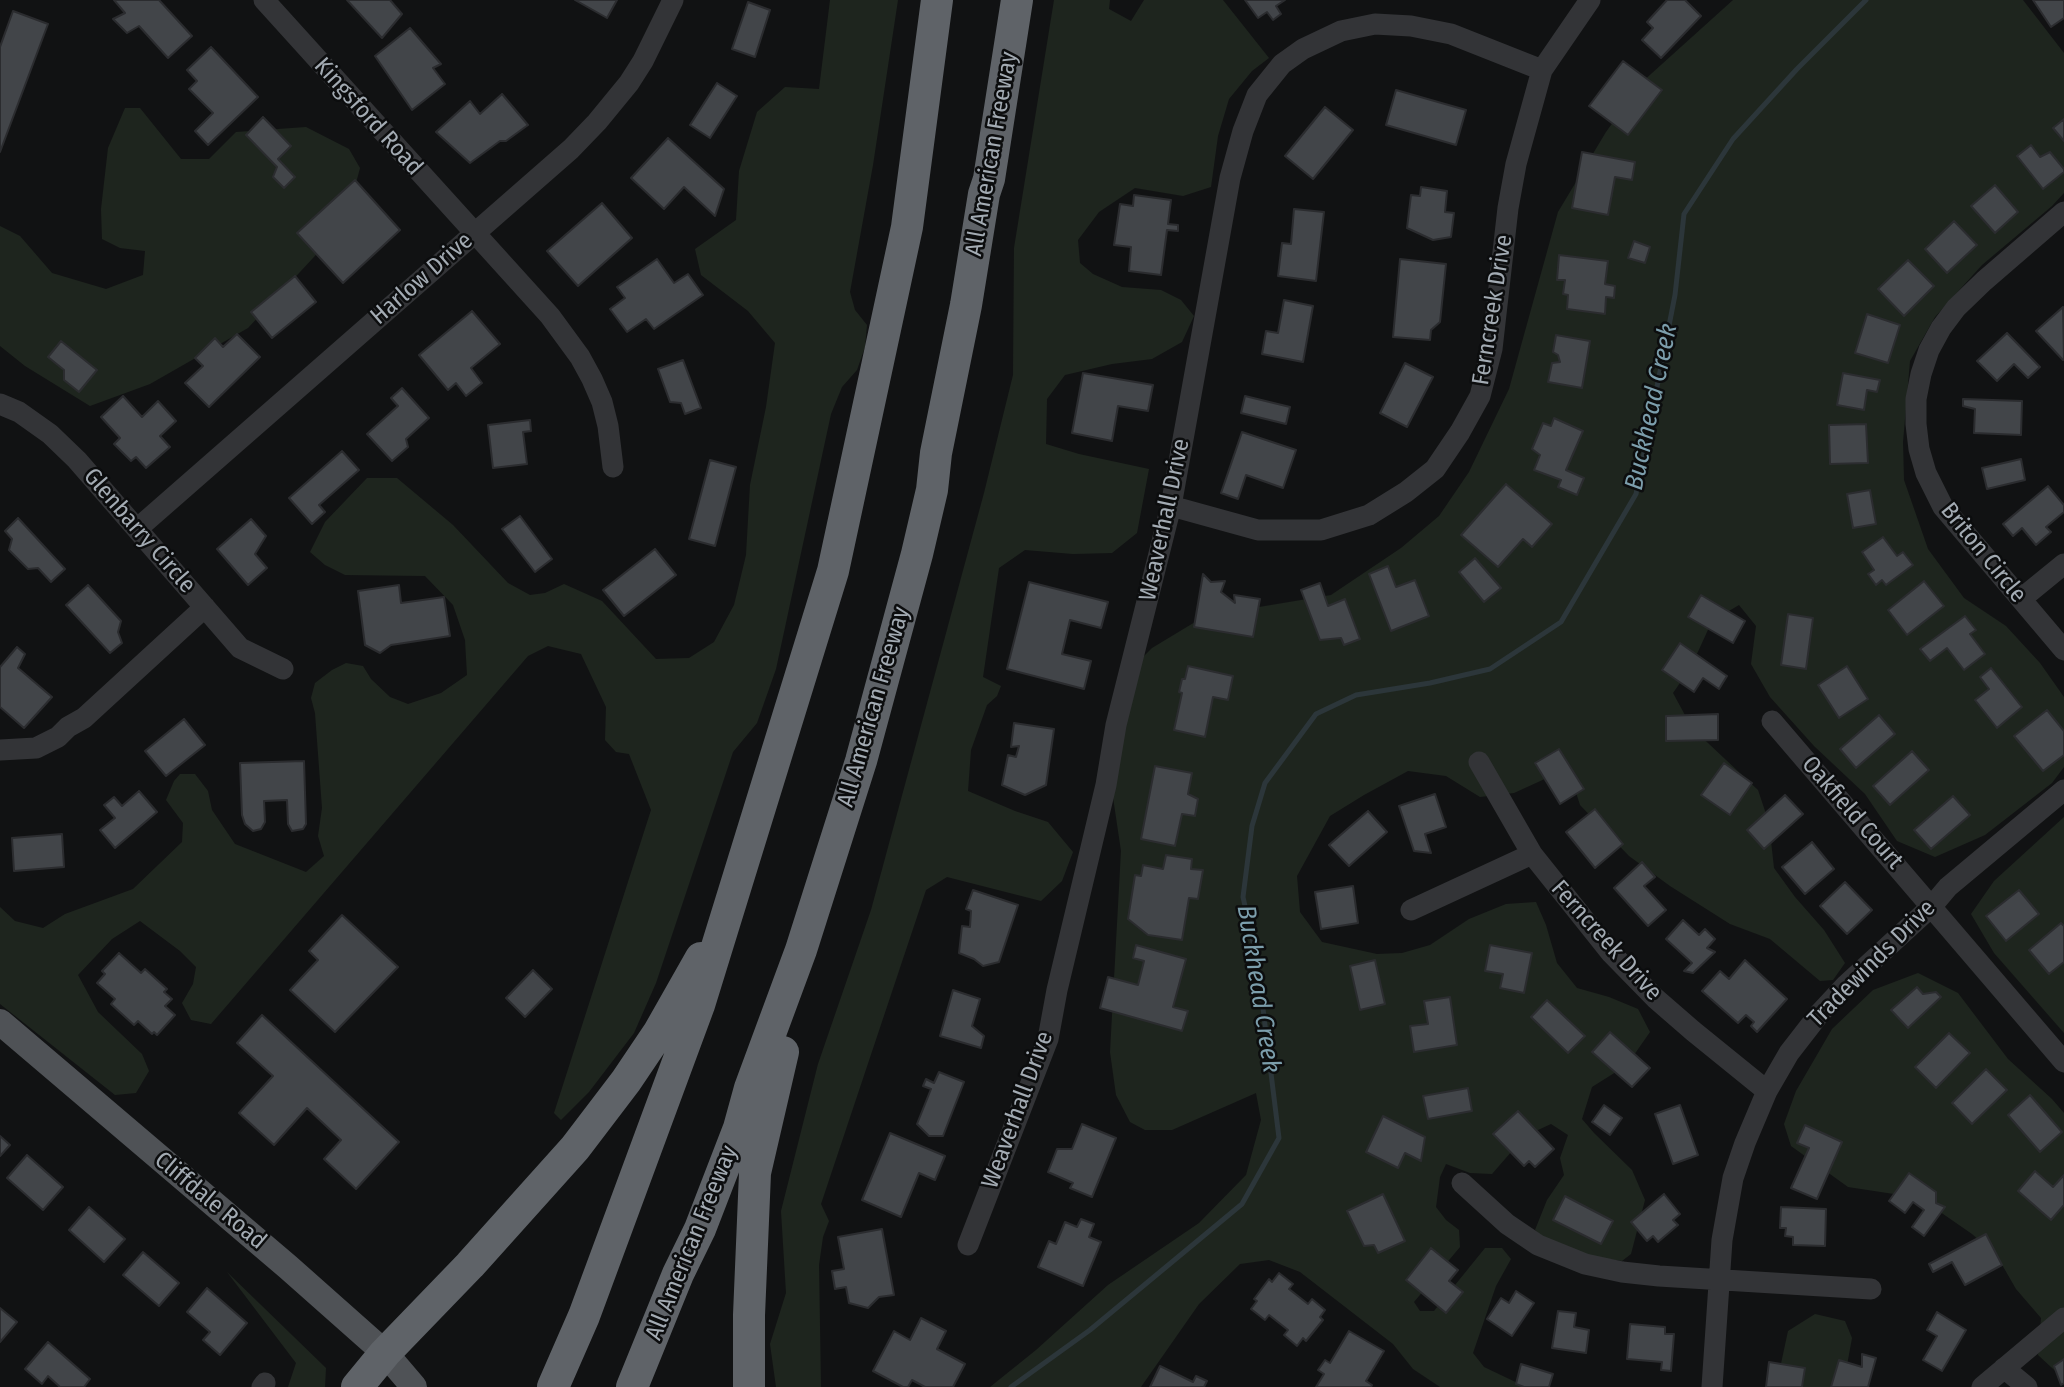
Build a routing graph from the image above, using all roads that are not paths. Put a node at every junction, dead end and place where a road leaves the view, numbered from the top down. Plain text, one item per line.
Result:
1 (264, 0) edge
2 (673, 0) edge
3 (937, 0) edge
4 (1017, 0) edge
5 (1590, 0) edge
6 (1542, 70) junction
7 (2064, 212) edge
8 (474, 233) junction
9 (0, 404) edge
10 (613, 467) dead end
11 (1171, 506) junction
12 (137, 529) junction
13 (2064, 564) edge
14 (2021, 599) junction
15 (205, 607) junction
16 (2064, 650) edge
17 (283, 669) dead end
18 (1772, 721) dead end
19 (0, 750) edge
20 (1479, 762) dead end
21 (2064, 790) edge
22 (1532, 855) junction
23 (1932, 906) junction
24 (1411, 910) dead end
25 (727, 919) junction
26 (801, 950) junction
27 (0, 1022) edge
28 (2064, 1062) edge
29 (1767, 1091) junction
30 (1462, 1183) dead end
31 (968, 1245) dead end
32 (1721, 1281) junction
33 (1871, 1289) dead end
34 (2064, 1318) edge
35 (385, 1353) junction
36 (2004, 1368) junction
37 (357, 1387) edge
38 (414, 1387) edge
39 (553, 1387) edge
40 (632, 1387) edge
41 (749, 1387) edge
42 (1712, 1387) edge
43 (1982, 1387) edge
44 (2027, 1387) edge

1 - 8 street, Kingsford Road
2 - 8 street, Harlow Drive
3 - 25 highway
4 - 26 highway, All American Freeway
5 - 6 street, Ferncreek Drive
6 - 11 street, Ferncreek Drive
6 - 11 street, Weaverhall Drive
7 - 14 street, Briton Circle
8 - 10 street, Kingsford Road
8 - 12 street, Harlow Drive
9 - 12 street, Glenbarry Circle
11 - 31 street, Weaverhall Drive
12 - 15 street, Glenbarry Circle
13 - 14 street
14 - 16 street, Briton Circle
15 - 17 street
15 - 19 street, Glenbarry Circle
18 - 23 street, Oakfield Court
20 - 22 street, Ferncreek Drive
21 - 23 street, Tradewinds Drive
22 - 24 street
22 - 29 street, Ferncreek Drive
23 - 28 street, Oakfield Court
23 - 29 street, Tradewinds Drive
25 - 35 highway
25 - 39 highway
26 - 40 highway, All American Freeway
26 - 41 highway
27 - 35 main road, Cliffdale Road
29 - 32 street, Tradewinds Drive
30 - 32 street
32 - 33 street
32 - 42 street, Tradewinds Drive
34 - 36 street
35 - 37 highway
35 - 38 main road, Cliffdale Road
36 - 43 street
36 - 44 street

